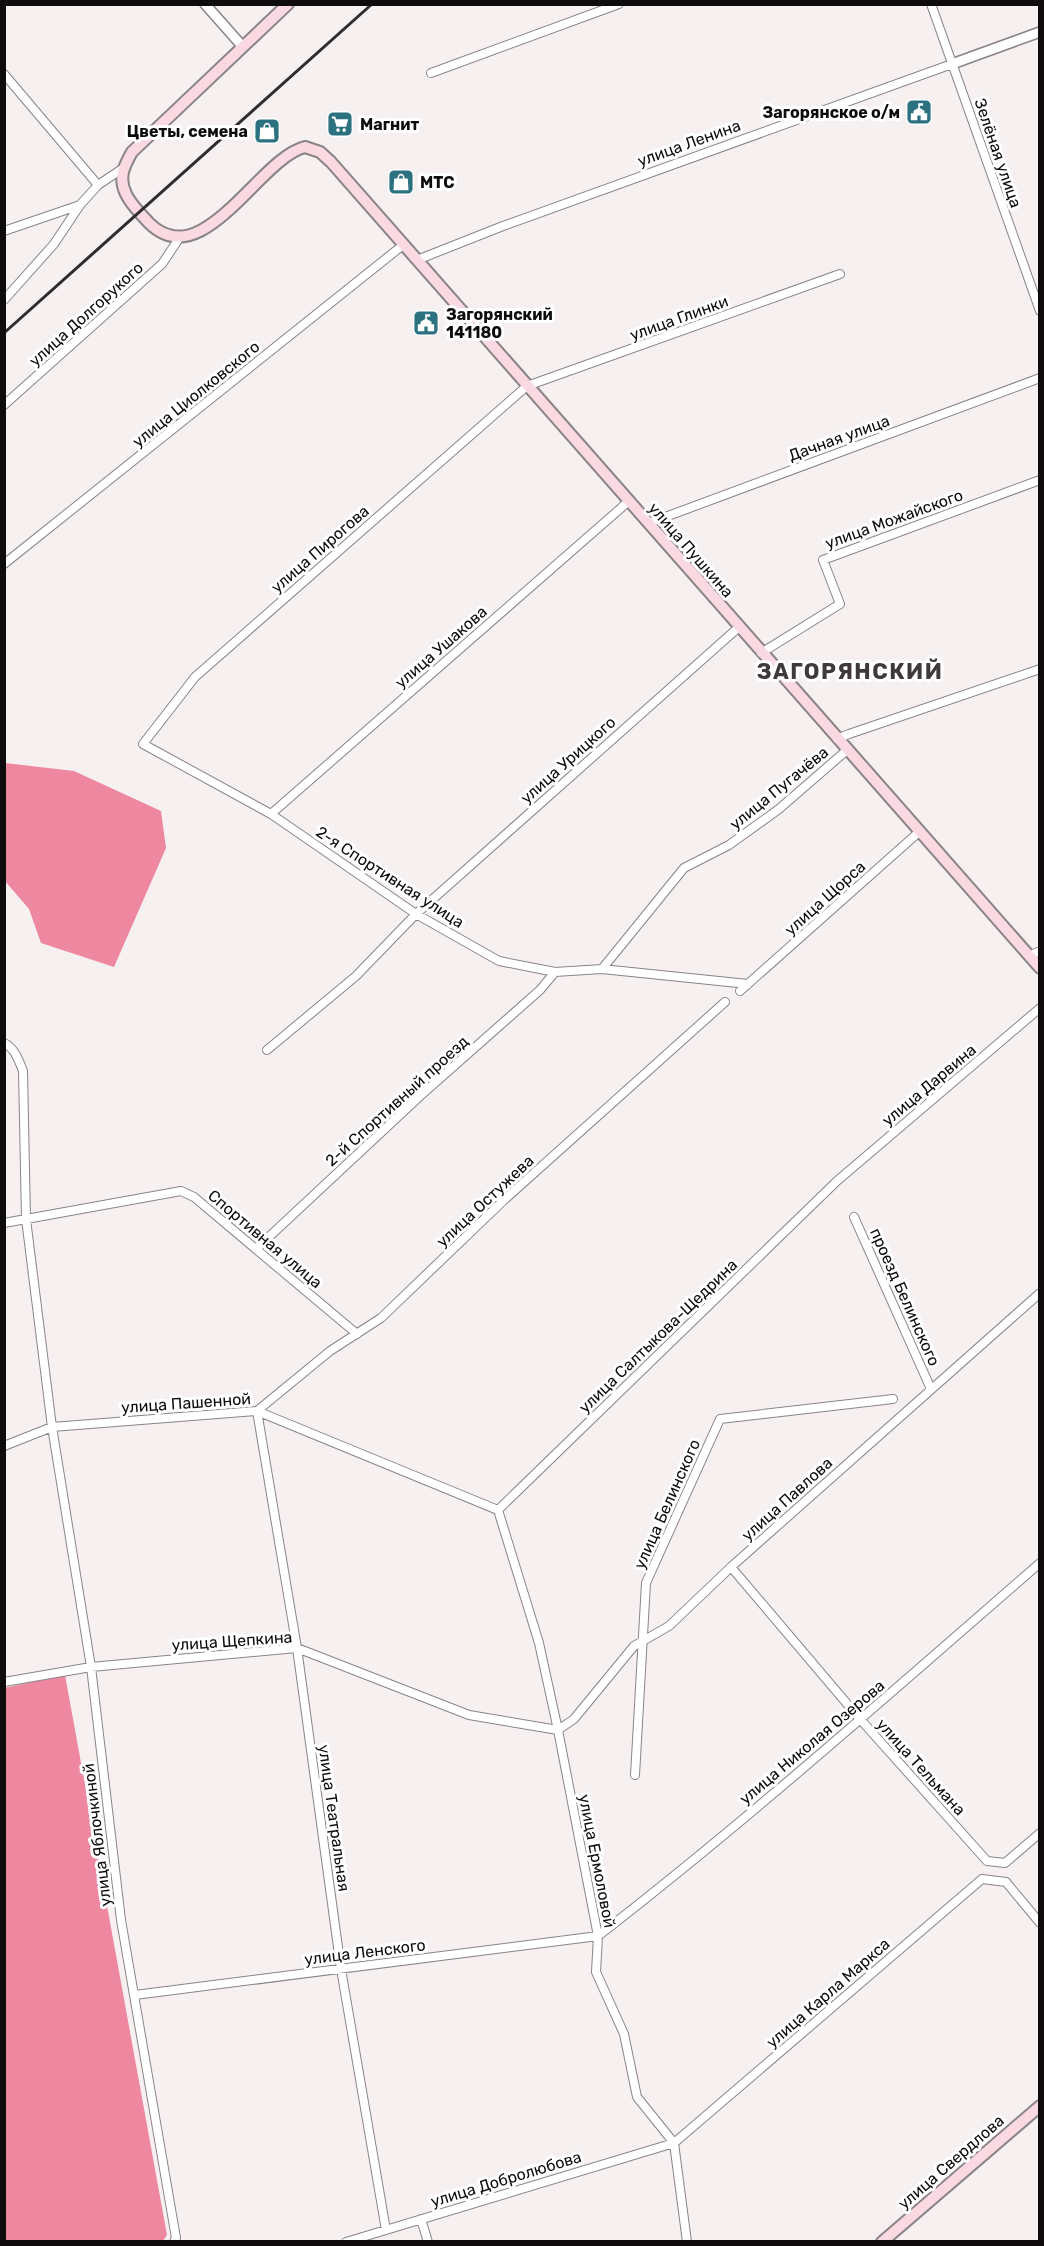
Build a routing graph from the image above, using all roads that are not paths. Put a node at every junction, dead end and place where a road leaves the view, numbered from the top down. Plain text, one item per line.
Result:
1 (205, 4) edge
2 (288, 4) edge
3 (619, 4) edge
4 (931, 4) edge
5 (1040, 32) edge
6 (243, 47) junction
7 (952, 64) junction
8 (431, 73) dead end
9 (4, 74) edge
10 (122, 169) junction
11 (98, 185) junction
12 (80, 206) junction
13 (4, 231) edge
14 (180, 237) junction
15 (404, 244) junction
16 (417, 260) junction
17 (840, 274) dead end
18 (4, 300) edge
19 (1040, 311) edge
20 (1040, 378) edge
21 (527, 386) junction
22 (4, 405) edge
23 (1040, 480) edge
24 (629, 501) junction
25 (649, 523) junction
26 (4, 564) edge
27 (739, 627) junction
28 (761, 653) junction
29 (1040, 669) edge
30 (837, 739) junction
31 (143, 744) joint
32 (847, 750) junction
33 (271, 813) junction
34 (919, 832) junction
35 (416, 914) junction
36 (1034, 954) edge
37 (1040, 968) edge
38 (602, 969) junction
39 (555, 972) junction
40 (748, 984) junction
41 (740, 991) dead end
42 (725, 1002) dead end
43 (1040, 1008) edge
44 (4, 1043) edge
45 (267, 1050) dead end
46 (837, 1181) joint
47 (854, 1217) dead end
48 (26, 1219) junction
49 (4, 1223) edge
50 (257, 1248) junction
51 (1040, 1293) edge
52 (357, 1334) junction
53 (931, 1389) junction
54 (893, 1399) dead end
55 (257, 1411) junction
56 (52, 1427) junction
57 (4, 1446) edge
58 (498, 1510) junction
59 (1040, 1563) edge
60 (731, 1567) junction
61 (643, 1641) junction
62 (297, 1648) junction
63 (91, 1667) junction
64 (4, 1682) edge
65 (860, 1719) junction
66 (558, 1730) junction
67 (635, 1774) dead end
68 (1040, 1833) edge
69 (1040, 1923) edge
70 (598, 1936) junction
71 (341, 1969) junction
72 (135, 1995) junction
73 (1040, 2106) edge
74 (674, 2143) junction
75 (421, 2219) junction
76 (386, 2229) junction
77 (175, 2240) edge
78 (346, 2241) edge
79 (428, 2241) edge
80 (687, 2241) edge
81 (882, 2241) edge

1 - 6 street
2 - 6 main road
3 - 8 street
4 - 7 street, Зелёная улица
5 - 7 street, улица Ленина
6 - 10 main road
7 - 16 street, улица Ленина
7 - 19 street, Зелёная улица
9 - 11 street
10 - 11 street
10 - 14 main road
11 - 12 street
12 - 13 street
12 - 18 street
14 - 15 main road, улица Пушкина
14 - 22 street, улица Долгорукого
15 - 16 main road, улица Пушкина
15 - 26 street, улица Циолковского
16 - 21 main road, улица Пушкина
17 - 21 street, улица Глинки
20 - 25 street, Дачная улица
21 - 24 main road, улица Пушкина
21 - 31 street, улица Пирогова
23 - 28 street, улица Можайского
24 - 25 main road, улица Пушкина
24 - 33 street, улица Ушакова
25 - 27 main road, улица Пушкина
27 - 28 main road, улица Пушкина
27 - 35 street, улица Урицкого
28 - 30 main road, улица Пушкина
29 - 30 street
30 - 32 main road, улица Пушкина
31 - 33 street, 2-я Спортивная улица
32 - 34 main road, улица Пушкина
32 - 38 street, улица Пугачёва
33 - 35 street, 2-я Спортивная улица
34 - 36 main road, улица Пушкина
34 - 40 street, улица Щорса
35 - 39 street, 2-я Спортивная улица
35 - 45 street, улица Урицкого
36 - 37 main road, улица Пушкина
38 - 39 street, 2-я Спортивная улица
38 - 40 street, 2-я Спортивная улица
39 - 50 street, 2-й Спортивный проезд
40 - 41 street
42 - 52 street, улица Остужева
43 - 46 street, улица Дарвина
44 - 48 street, улица Яблочкиной
46 - 58 street, улица Салтыкова-Щедрина
47 - 53 street, проезд Белинского
48 - 49 street, Спортивная улица
48 - 50 street, Спортивная улица
48 - 56 street, улица Яблочкиной
50 - 52 street, Спортивная улица
51 - 53 street, улица Павлова
52 - 55 street, улица Остужева
53 - 60 street, улица Павлова
54 - 61 street, улица Белинского
55 - 56 street, улица Пашенной
55 - 58 street, улица Пашенной
55 - 62 street, улица Театральная
56 - 57 street, улица Пашенной
56 - 63 street, улица Яблочкиной
58 - 66 street, улица Ермоловой
59 - 65 street, улица Николая Озерова
60 - 61 street, улица Павлова
60 - 65 street, улица Тельмана
61 - 66 street, улица Павлова
61 - 67 street, улица Белинского
62 - 63 street, улица Щепкина
62 - 66 street, улица Щепкина
62 - 71 street, улица Театральная
63 - 64 street, улица Щепкина
63 - 72 street, улица Яблочкиной
65 - 68 street, улица Тельмана
65 - 70 street, улица Николая Озерова
66 - 70 street, улица Ермоловой
69 - 74 street, улица Карла Маркса
70 - 71 street, улица Ленского
70 - 74 street, улица Ермоловой
71 - 72 street, улица Ленского
71 - 76 street, улица Театральная
72 - 77 street, улица Яблочкиной
73 - 81 main road, улица Свердлова
74 - 75 street, улица Добролюбова
74 - 80 street
75 - 76 street, улица Добролюбова
75 - 79 street
76 - 78 street, улица Добролюбова

